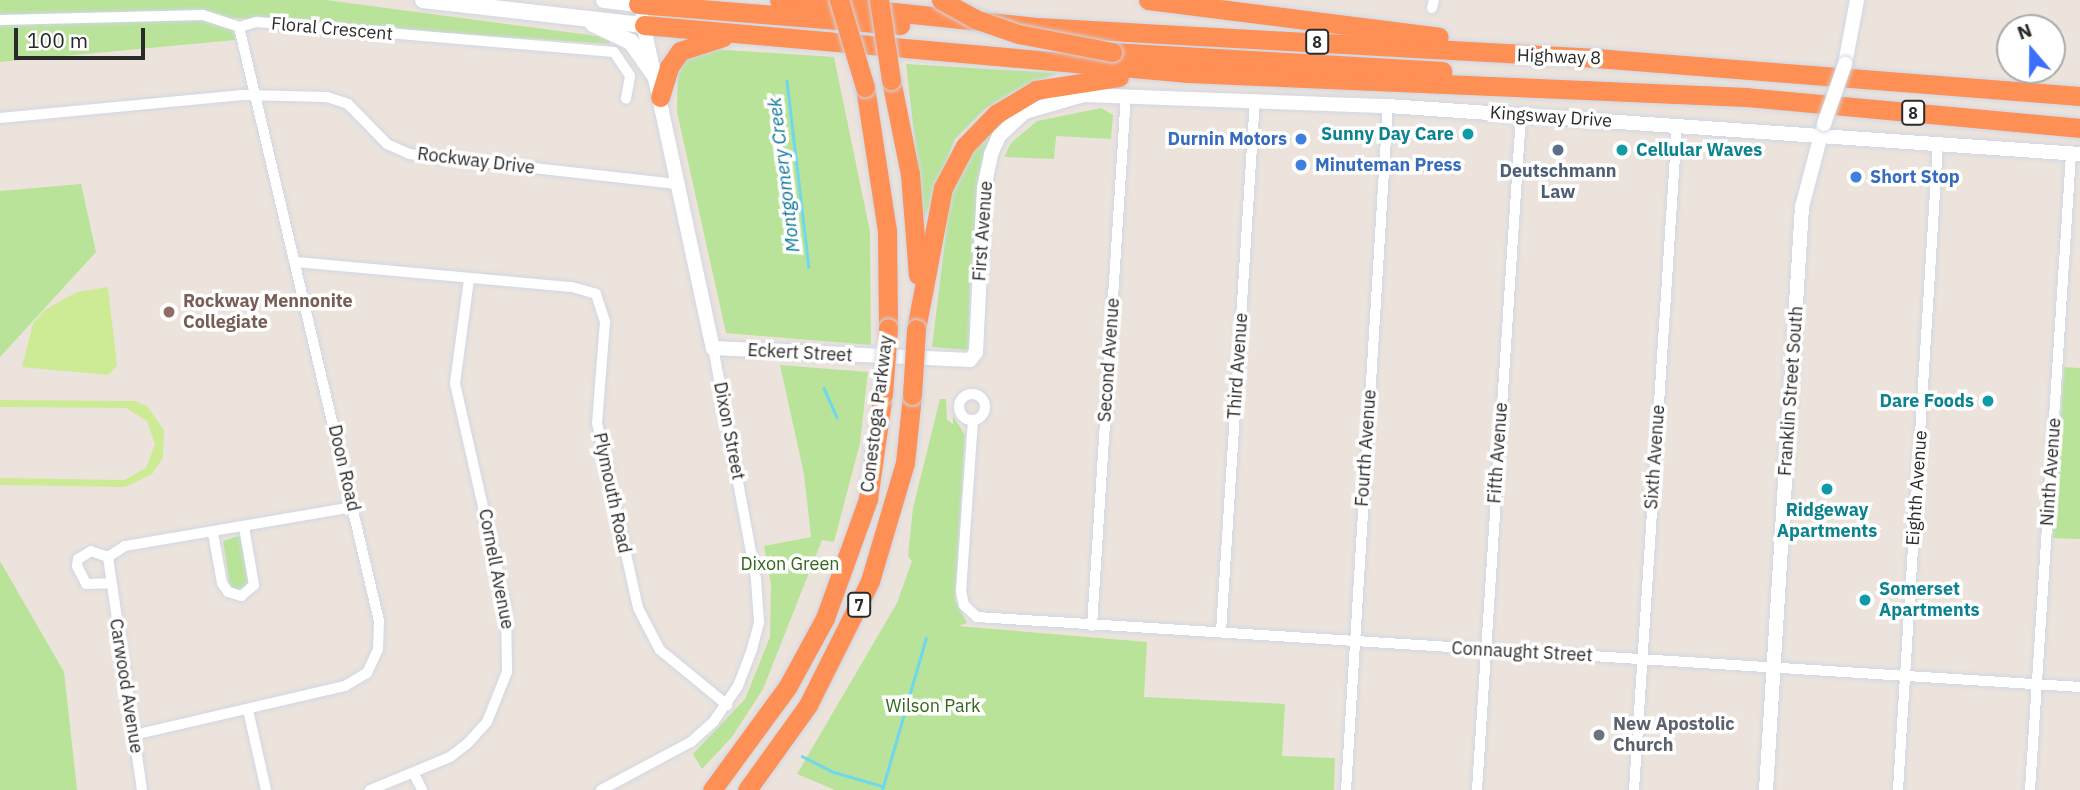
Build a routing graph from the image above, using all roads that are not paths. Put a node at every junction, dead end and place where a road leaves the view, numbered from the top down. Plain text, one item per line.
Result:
1 (423, 0) edge
2 (604, 0) edge
3 (682, 0) edge
4 (779, 0) edge
5 (839, 0) edge
6 (850, 0) edge
7 (879, 0) edge
8 (941, 0) edge
9 (1148, 0) edge
10 (1857, 0) edge
11 (638, 2) edge
12 (703, 10) junction
13 (0, 20) edge
14 (587, 22) junction
15 (644, 25) junction
16 (239, 27) junction
17 (1037, 27) junction
18 (738, 33) junction
19 (1596, 58) junction
20 (1188, 73) junction
21 (655, 76) junction
22 (865, 87) junction
23 (255, 95) junction
24 (1126, 95) junction
25 (2080, 96) edge
26 (660, 97) junction
27 (1746, 97) junction
28 (626, 99) dead end
29 (1255, 99) junction
30 (1388, 106) junction
31 (1024, 113) joint
32 (1521, 115) junction
33 (0, 118) edge
34 (1677, 125) junction
35 (2080, 128) edge
36 (1822, 129) junction
37 (1938, 144) junction
38 (2076, 154) edge
39 (678, 184) junction
40 (296, 262) junction
41 (469, 279) junction
42 (916, 329) junction
43 (713, 348) junction
44 (971, 360) joint
45 (974, 420) dead end
46 (353, 507) junction
47 (244, 527) junction
48 (213, 533) junction
49 (108, 557) junction
50 (109, 583) junction
51 (1092, 626) junction
52 (1221, 632) junction
53 (1353, 644) junction
54 (1485, 650) junction
55 (1643, 659) junction
56 (1774, 668) junction
57 (1905, 676) junction
58 (2037, 684) junction
59 (2080, 687) edge
60 (727, 705) junction
61 (248, 710) junction
62 (134, 736) junction
63 (414, 774) junction
64 (142, 790) edge
65 (266, 790) edge
66 (370, 790) edge
67 (422, 790) edge
68 (601, 790) edge
69 (712, 790) edge
70 (747, 790) edge
71 (1346, 790) edge
72 (1477, 790) edge
73 (1634, 790) edge
74 (1766, 790) edge
75 (1898, 790) edge
76 (2029, 790) edge

1 - 14 main road
2 - 11 main road
3 - 12 highway
4 - 17 highway
5 - 22 highway, bridge
6 - 22 highway, Conestoga Parkway / 7, bridge
7 - 42 highway, Conestoga Parkway / 7, bridge
8 - 27 highway, bridge
9 - 19 highway
10 - 36 street, Franklin Street South, bridge
11 - 12 highway
11 - 15 street, Dixon Street
12 - 17 highway
13 - 16 street, Floral Crescent
14 - 15 main road
14 - 21 main road
15 - 18 highway
15 - 21 street, Dixon Street
16 - 23 street, Doon Road
16 - 28 street, Floral Crescent
17 - 19 highway, Highway 8 / 8
18 - 20 highway
18 - 26 highway
19 - 25 highway, Highway 8 / 8
20 - 27 highway, Highway 8 / 8
20 - 42 highway
21 - 26 street, Dixon Street
22 - 69 highway, Conestoga Parkway / 7, bridge
23 - 33 street, Rockway Drive
23 - 39 street, Rockway Drive
23 - 40 street, Doon Road
24 - 29 street, Kingsway Drive
24 - 31 street, Kingsway Drive
24 - 51 street, Second Avenue
26 - 39 street, Dixon Street
27 - 35 highway, Highway 8 / 8
29 - 30 street, Kingsway Drive
29 - 52 street, Third Avenue
30 - 32 street, Kingsway Drive
30 - 53 street, Fourth Avenue
31 - 44 street, First Avenue
32 - 34 street, Kingsway Drive
32 - 54 street, Fifth Avenue
34 - 36 street, Kingsway Drive
34 - 55 street, Sixth Avenue
36 - 37 street, Kingsway Drive
36 - 56 street, Franklin Street South
37 - 38 street, Kingsway Drive
37 - 57 street, Eighth Avenue
38 - 58 street, Ninth Avenue
39 - 43 street, Dixon Street
40 - 41 street, Plymouth Road
40 - 46 street, Doon Road
41 - 60 street, Plymouth Road
41 - 63 street, Cornell Avenue
42 - 70 highway, Conestoga Parkway / 7, bridge
43 - 44 street, Eckert Street
43 - 60 street, Dixon Street
45 - 51 street, Connaught Street
46 - 47 street
46 - 61 street, Doon Road
47 - 48 street
47 - 48 street
48 - 49 street
49 - 50 street, Carwood Avenue
49 - 50 street
50 - 62 street, Carwood Avenue
51 - 52 street, Connaught Street
52 - 53 street, Connaught Street
53 - 54 street, Connaught Street
53 - 71 street, Fourth Avenue
54 - 55 street, Connaught Street
54 - 72 street, Fifth Avenue
55 - 56 street, Connaught Street
55 - 73 street, Sixth Avenue
56 - 57 street, Connaught Street
56 - 74 street, Franklin Street South
57 - 58 street, Connaught Street
57 - 75 street, Eighth Avenue
58 - 59 street, Connaught Street
58 - 76 street, Ninth Avenue
60 - 68 street, Dixon Street
61 - 62 street, Doon Road
61 - 65 street
62 - 64 street, Carwood Avenue
63 - 66 street, Cornell Avenue
63 - 67 street

